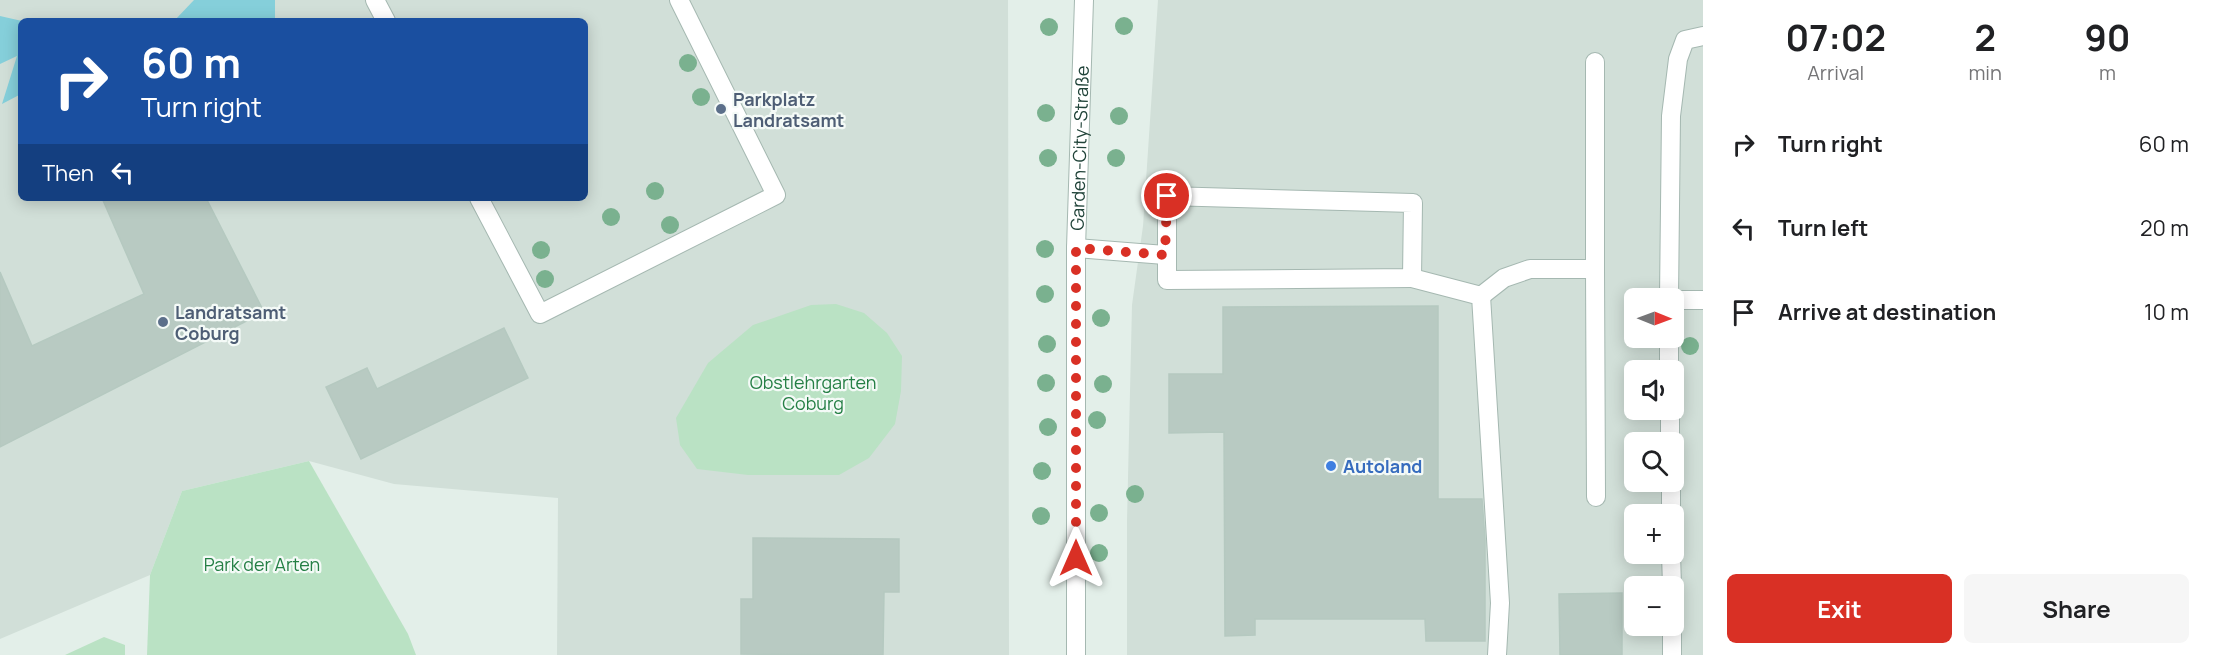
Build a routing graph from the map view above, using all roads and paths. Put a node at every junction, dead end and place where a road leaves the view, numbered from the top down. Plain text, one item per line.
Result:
1 (375, 0) edge
2 (679, 0) edge
3 (1084, 0) edge
4 (384, 18) edge
5 (1703, 36) edge
6 (1595, 62) dead end
7 (481, 201) edge
8 (1076, 248) junction
9 (1165, 255) junction
10 (1595, 269) junction
11 (1412, 278) junction
12 (1669, 288) edge
13 (1481, 296) junction
14 (1684, 300) edge
15 (1703, 300) edge
16 (1596, 497) dead end
17 (1672, 636) edge
18 (1076, 655) edge
19 (1497, 655) edge
20 (1672, 655) edge

1 - 4 street
2 - 7 street
3 - 8 street, Garden-City-Straße
5 - 12 street
6 - 10 street
8 - 9 street
8 - 18 street, Garden-City-Straße
9 - 11 street
9 - 11 street
10 - 13 street
10 - 16 street
11 - 13 street
13 - 19 street
14 - 15 street
17 - 20 street

